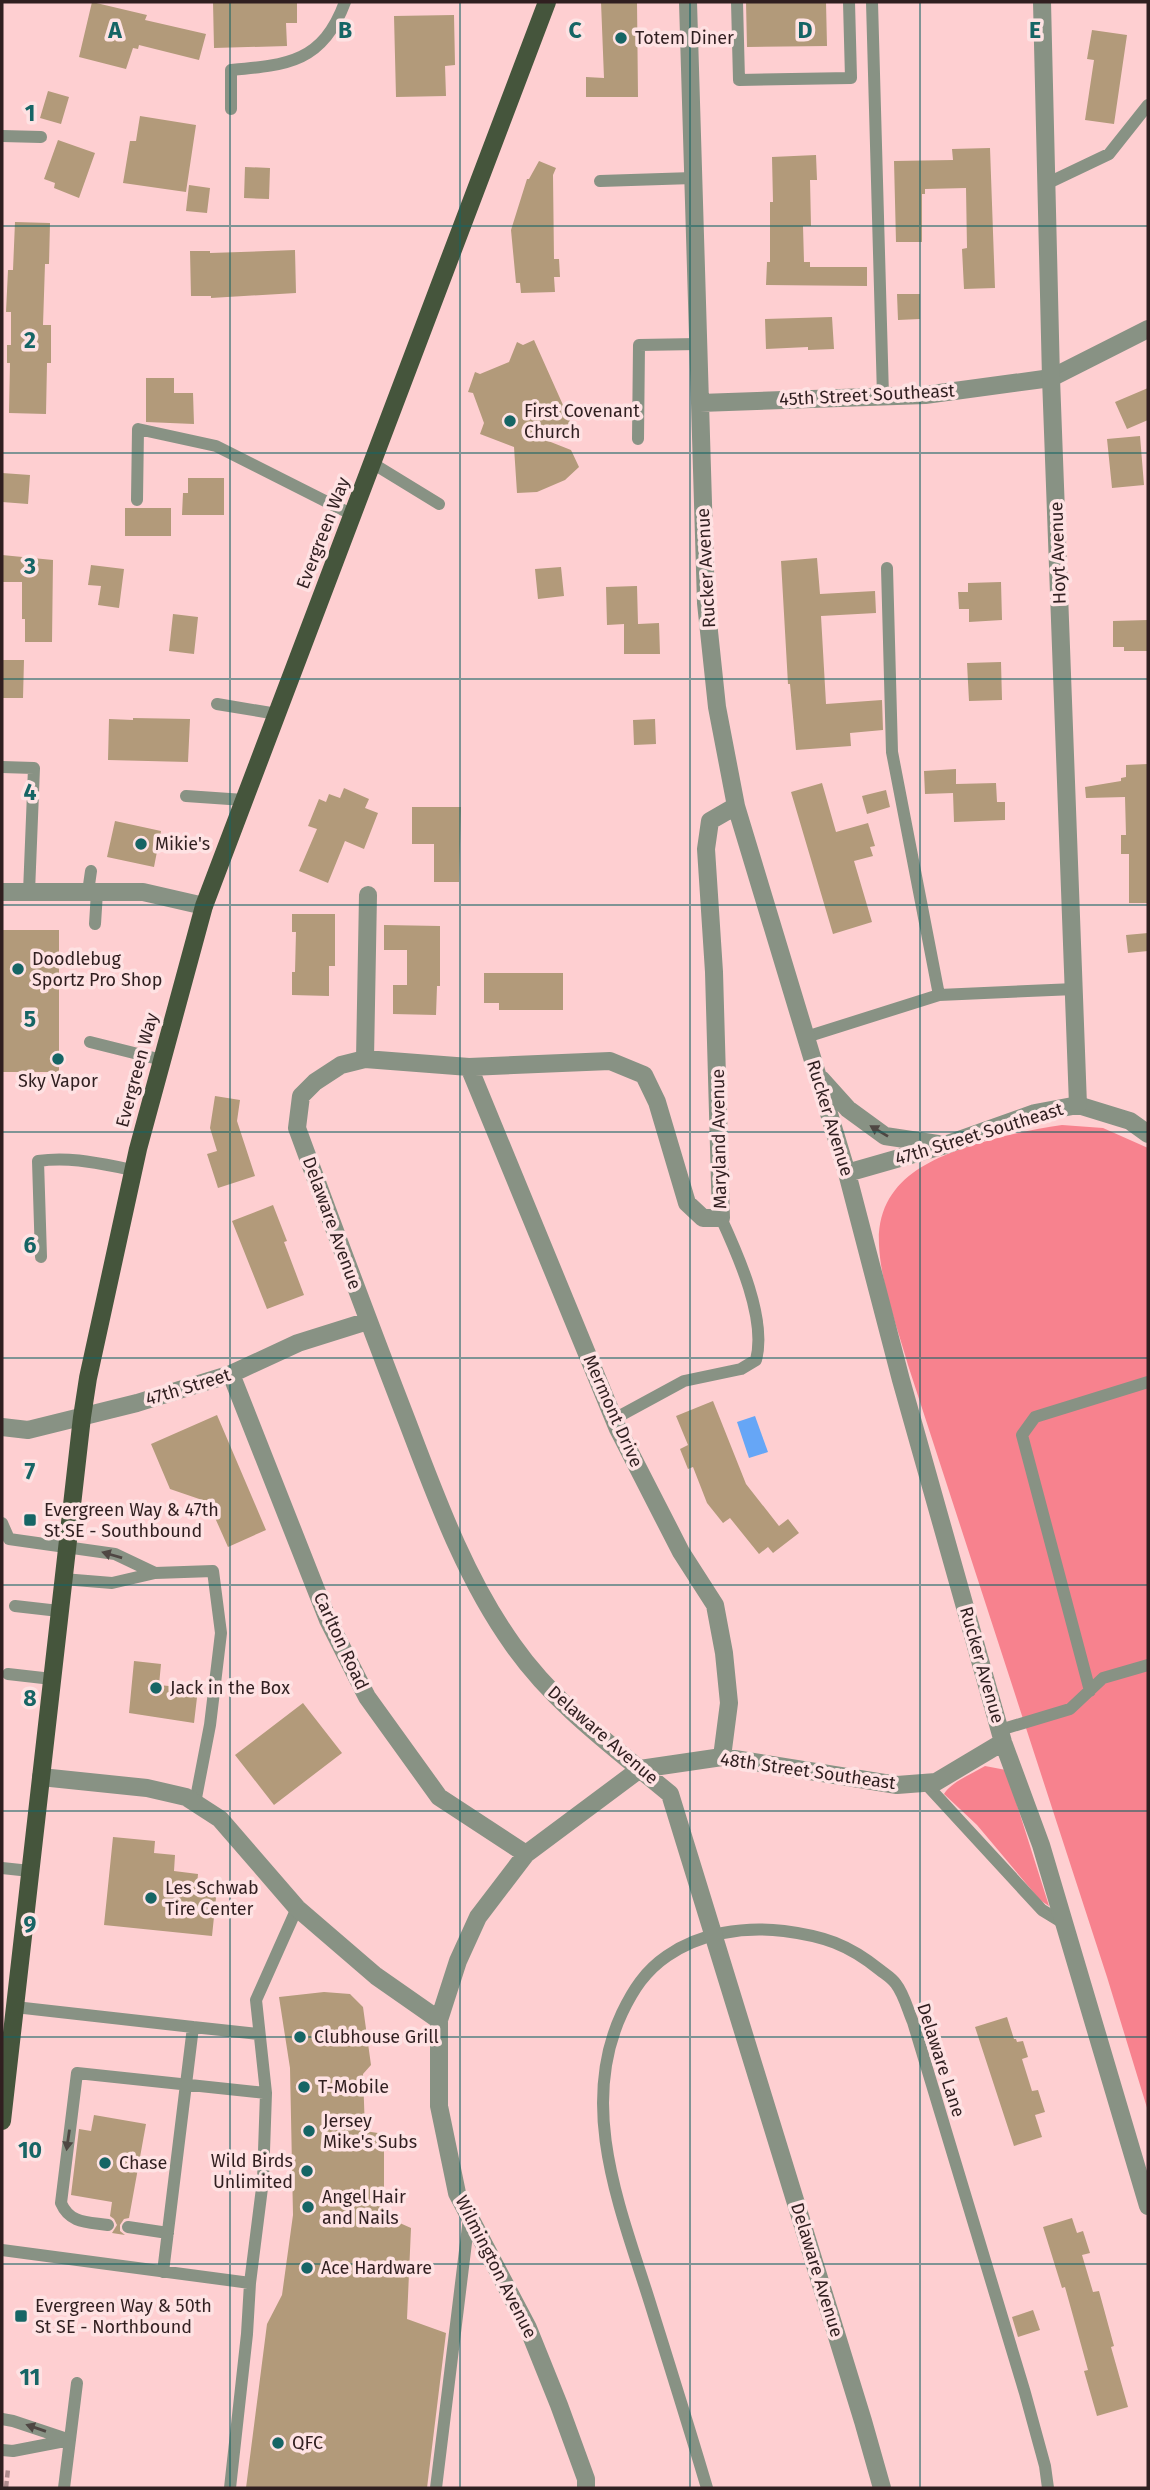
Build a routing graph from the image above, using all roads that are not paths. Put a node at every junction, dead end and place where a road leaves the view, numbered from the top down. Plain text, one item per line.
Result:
1 (345, 2) edge
2 (547, 2) edge
3 (688, 2) edge
4 (737, 2) edge
5 (849, 2) edge
6 (872, 2) edge
7 (1042, 2) edge
8 (1148, 105) edge
9 (231, 109) dead end
10 (2, 136) edge
11 (41, 137) dead end
12 (693, 178) junction
13 (600, 181) dead end
14 (1046, 184) junction
15 (1148, 329) edge
16 (698, 344) junction
17 (1051, 378) junction
18 (883, 396) junction
19 (700, 403) junction
20 (638, 439) dead end
21 (372, 463) junction
22 (137, 500) dead end
23 (439, 504) dead end
24 (353, 515) junction
25 (887, 568) dead end
26 (217, 704) dead end
27 (277, 714) junction
28 (2, 767) edge
29 (186, 796) dead end
30 (244, 800) junction
31 (736, 806) junction
32 (91, 871) dead end
33 (2, 892) edge
34 (29, 892) junction
35 (92, 892) junction
36 (368, 895) dead end
37 (204, 906) junction
38 (95, 924) dead end
39 (1075, 989) junction
40 (939, 995) junction
41 (806, 1037) junction
42 (90, 1042) dead end
43 (365, 1059) junction
44 (162, 1060) junction
45 (469, 1067) junction
46 (818, 1077) junction
47 (1078, 1105) junction
48 (296, 1128) joint
49 (1148, 1133) edge
50 (945, 1144) junction
51 (133, 1170) junction
52 (847, 1173) junction
53 (721, 1218) junction
54 (41, 1257) dead end
55 (368, 1321) junction
56 (231, 1374) junction
57 (1148, 1381) edge
58 (82, 1417) junction
59 (614, 1419) junction
60 (2, 1427) edge
61 (2, 1523) edge
62 (67, 1546) junction
63 (155, 1573) junction
64 (63, 1579) junction
65 (15, 1606) dead end
66 (59, 1611) junction
67 (1148, 1665) edge
68 (8, 1674) dead end
69 (52, 1679) junction
70 (1090, 1691) junction
71 (1002, 1736) junction
72 (722, 1757) junction
73 (640, 1769) junction
74 (41, 1777) junction
75 (925, 1783) junction
76 (195, 1803) junction
77 (526, 1854) junction
78 (2, 1868) edge
79 (30, 1871) junction
80 (297, 1908) junction
81 (1065, 1924) junction
82 (714, 1934) junction
83 (15, 2007) junction
84 (439, 2020) junction
85 (193, 2027) junction
86 (259, 2034) junction
87 (186, 2084) junction
88 (266, 2093) junction
89 (2, 2121) edge
90 (1148, 2206) edge
91 (470, 2217) junction
92 (108, 2225) dead end
93 (128, 2227) dead end
94 (168, 2233) junction
95 (2, 2250) edge
96 (163, 2272) junction
97 (250, 2283) junction
98 (77, 2383) dead end
99 (2, 2419) edge
100 (70, 2440) junction
101 (2, 2450) edge
102 (64, 2488) edge
103 (230, 2488) edge
104 (436, 2488) edge
105 (586, 2488) edge
106 (708, 2488) edge
107 (882, 2488) edge
108 (1048, 2488) edge

1 - 9 lane
2 - 21 main road, Evergreen Way
3 - 12 street, Rucker Avenue
4 - 5 lane
6 - 18 lane
7 - 14 street, Hoyt Avenue
8 - 14 lane
10 - 11 lane
12 - 13 lane
12 - 16 street, Rucker Avenue
14 - 17 street, Hoyt Avenue
15 - 17 street, 45th Street Southeast
16 - 19 street, Rucker Avenue
16 - 20 lane
17 - 18 street, 45th Street Southeast
17 - 39 street, Hoyt Avenue
18 - 19 street, 45th Street Southeast
19 - 31 street, Rucker Avenue
21 - 23 lane
21 - 24 main road, Evergreen Way
22 - 24 lane
24 - 27 main road, Evergreen Way
25 - 40 lane
26 - 27 lane
27 - 30 main road, Evergreen Way
28 - 34 lane
29 - 30 lane
30 - 37 main road, Evergreen Way
31 - 41 street, Rucker Avenue
31 - 53 street, Maryland Avenue
32 - 35 lane
33 - 34 street
34 - 35 street
35 - 37 street
35 - 38 lane
36 - 43 street
37 - 44 main road, Evergreen Way
39 - 40 lane
39 - 47 street, Hoyt Avenue
40 - 41 lane
41 - 46 street, Rucker Avenue
42 - 44 lane
43 - 45 street, Maryland Avenue
43 - 48 street, Maryland Avenue
44 - 51 main road, Evergreen Way
45 - 53 street, Maryland Avenue
45 - 59 street, Mermont Drive
50 -> 46 street
46 - 52 street, Rucker Avenue
47 - 49 street, 47th Street Southeast
47 - 50 street, 47th Street Southeast
48 - 55 street, Delaware Avenue
50 - 52 street, 47th Street Southeast
51 - 54 lane
51 - 58 main road, Evergreen Way
52 - 71 street, Rucker Avenue
53 - 59 lane
55 - 56 street, 47th Street
55 - 73 street, Delaware Avenue
56 - 58 street, 47th Street
56 - 77 street, Carlton Road
57 - 70 lane
58 - 60 street, 47th Street
58 - 62 main road, Evergreen Way
59 - 72 street, Mermont Drive
61 - 62 lane
63 -> 62 lane
62 - 64 main road, Evergreen Way
63 - 64 lane
63 - 76 lane
64 - 66 main road, Evergreen Way
65 - 66 lane
66 - 69 main road, Evergreen Way
67 - 70 lane
68 - 69 lane
69 - 74 main road, Evergreen Way
70 - 71 lane
71 - 75 street, 48th Street Southeast
71 - 81 street, Rucker Avenue
72 - 73 street, 48th Street Southeast
72 - 75 street, 48th Street Southeast
73 - 77 street, 48th Street Southeast
73 - 82 street, Delaware Avenue
74 - 76 street
74 - 79 main road, Evergreen Way
75 - 81 lane
76 - 80 street
77 - 84 street, 48th Street Southeast
78 - 79 lane
79 - 83 main road, Evergreen Way
80 - 84 street
80 - 86 lane
81 - 90 street, Rucker Avenue
82 - 106 lane, Delaware Lane
82 - 107 street, Delaware Avenue
82 - 108 lane, Delaware Lane
83 - 85 lane
83 - 89 main road, Evergreen Way
84 - 91 street, Wilmington Avenue
85 - 86 lane
85 - 87 lane
86 - 88 lane
87 - 88 lane
87 -> 92 lane
87 - 94 lane
88 - 97 lane
91 - 104 lane
91 - 105 street, Wilmington Avenue
93 - 94 lane
94 - 96 lane
95 - 96 lane
96 - 97 lane
97 - 103 lane
98 - 100 lane
100 -> 99 lane
100 - 101 lane
100 - 102 lane

